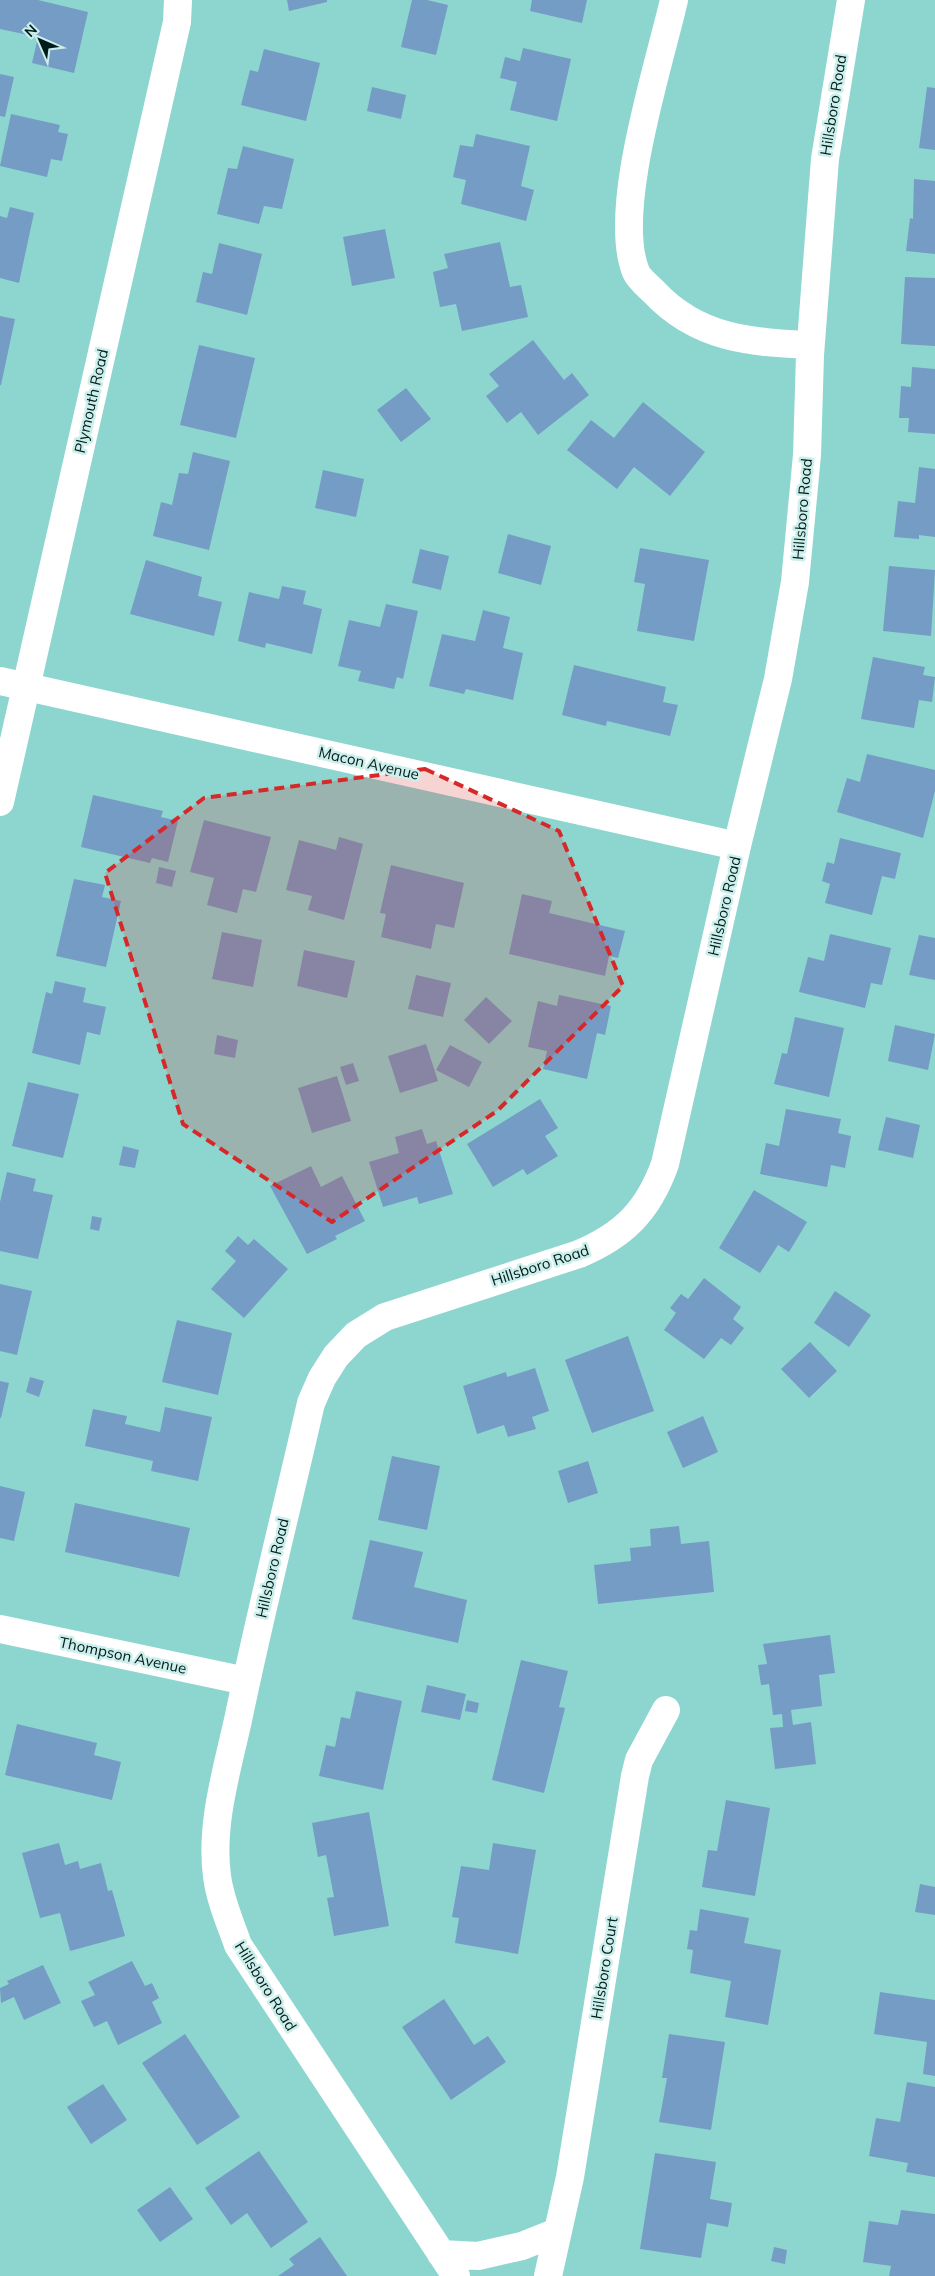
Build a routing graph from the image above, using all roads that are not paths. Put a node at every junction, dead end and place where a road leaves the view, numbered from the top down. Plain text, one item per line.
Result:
1 (178, 0) edge
2 (674, 0) edge
3 (851, 0) edge
4 (810, 345) junction
5 (0, 681) edge
6 (26, 686) junction
7 (0, 802) edge
8 (737, 846) junction
9 (0, 1629) edge
10 (246, 1681) junction
11 (666, 1710) dead end
12 (557, 2232) junction
13 (449, 2265) edge
14 (548, 2276) edge

1 - 6 street, Plymouth Road
2 - 4 street
3 - 4 street, Hillsboro Road
4 - 8 street, Hillsboro Road
5 - 6 street, Macon Avenue
6 - 7 street, Plymouth Road
6 - 8 street, Macon Avenue
8 - 10 street, Hillsboro Road
9 - 10 street, Thompson Avenue
10 - 13 street, Hillsboro Road
11 - 12 street, Hillsboro Court
12 - 13 street
12 - 14 street, Hillsboro Court

